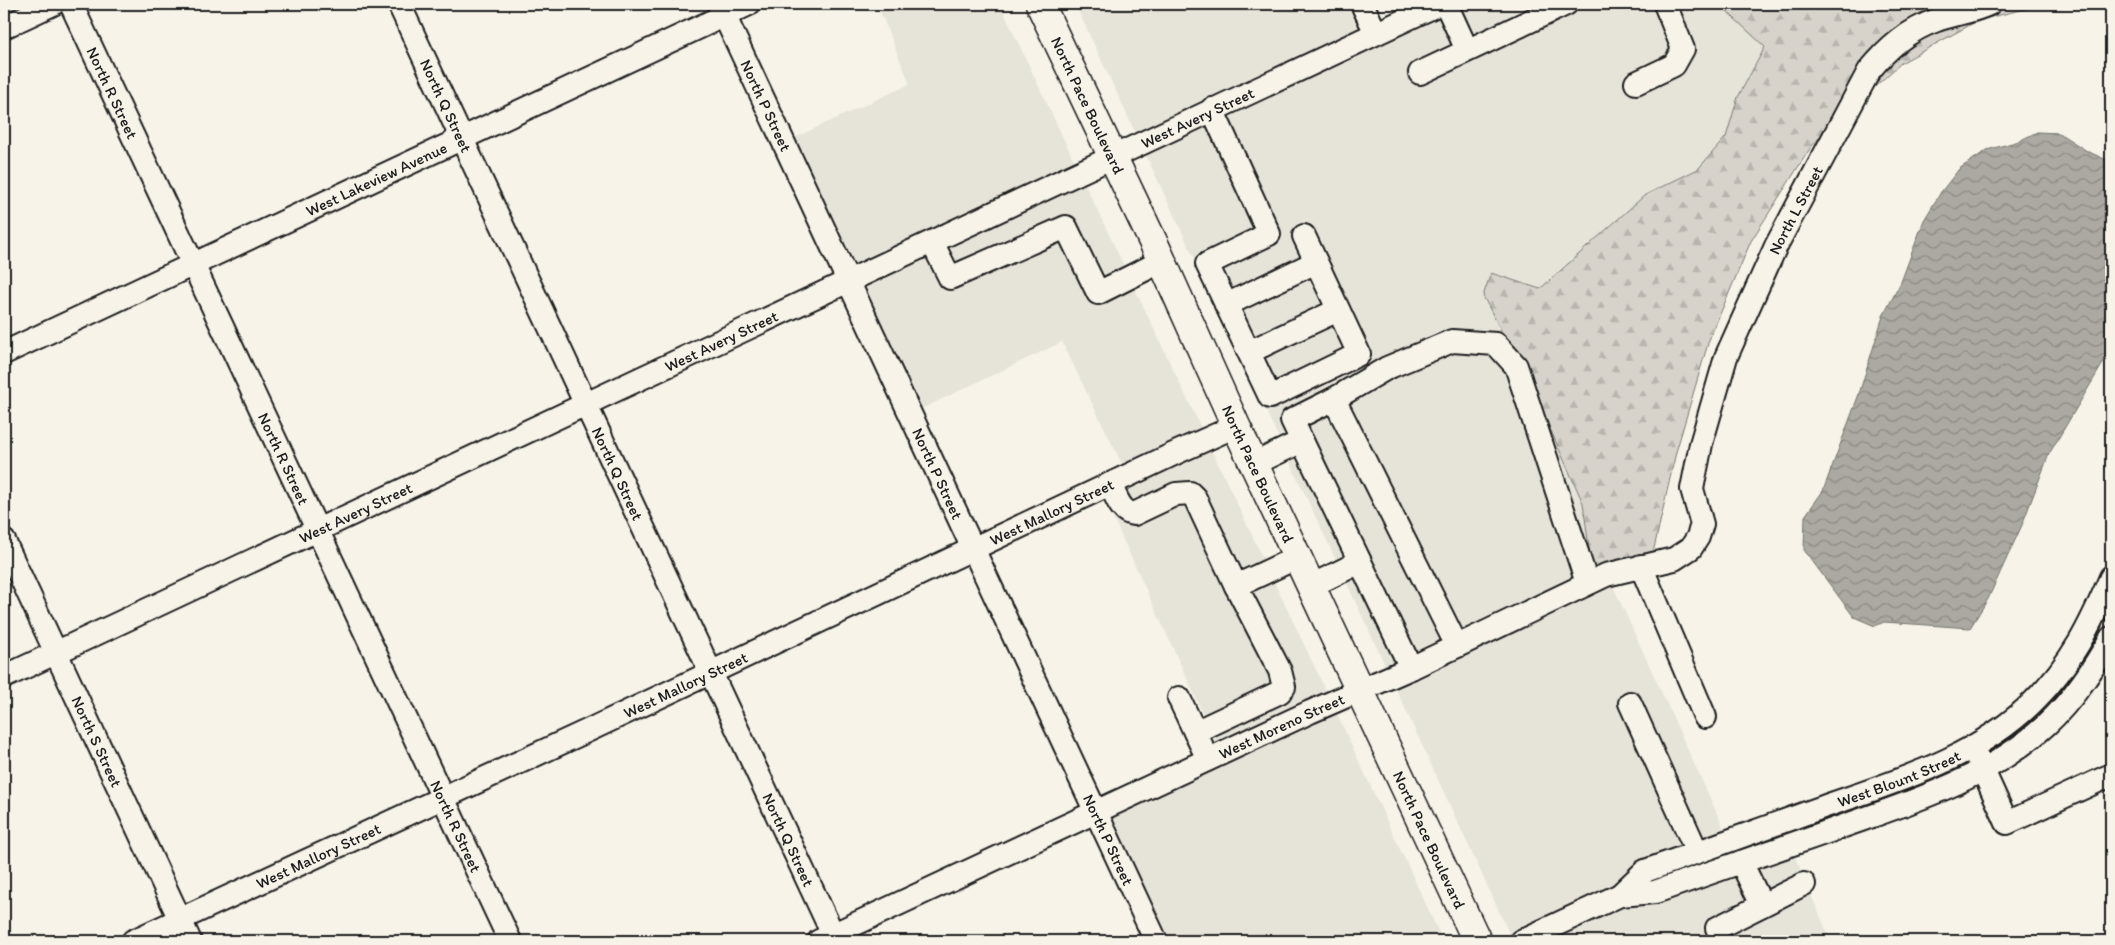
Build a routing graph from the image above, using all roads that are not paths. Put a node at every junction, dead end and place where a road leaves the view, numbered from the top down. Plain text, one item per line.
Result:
1 (53, 4) edge
2 (71, 4) edge
3 (398, 4) edge
4 (749, 4) edge
5 (1040, 4) edge
6 (1362, 4) edge
7 (1440, 4) edge
8 (1446, 4) edge
9 (1566, 4) edge
10 (1664, 4) edge
11 (1989, 4) edge
12 (722, 10) edge
13 (4, 26) edge
14 (1376, 33) junction
15 (1467, 50) junction
16 (1420, 73) dead end
17 (1636, 83) dead end
18 (1212, 110) junction
19 (463, 138) junction
20 (1113, 157) junction
21 (1304, 236) dead end
22 (932, 242) junction
23 (1162, 261) junction
24 (194, 262) junction
25 (1316, 262) junction
26 (848, 281) junction
27 (1226, 305) junction
28 (1338, 310) junction
29 (1249, 352) junction
30 (4, 353) edge
31 (1334, 399) junction
32 (586, 403) junction
33 (1236, 426) junction
34 (1302, 441) junction
35 (1254, 464) junction
36 (1110, 484) junction
37 (1692, 489) joint
38 (319, 530) junction
39 (4, 541) edge
40 (974, 548) junction
41 (1298, 557) junction
42 (1360, 562) junction
43 (1641, 566) junction
44 (2111, 577) edge
45 (1587, 583) junction
46 (1236, 586) junction
47 (1311, 586) junction
48 (2090, 625) junction
49 (2111, 638) edge
50 (1457, 646) junction
51 (56, 652) junction
52 (1411, 668) junction
53 (710, 672) junction
54 (4, 677) edge
55 (1360, 690) junction
56 (1179, 698) dead end
57 (1630, 703) dead end
58 (1705, 717) dead end
59 (1195, 732) junction
60 (1972, 748) junction
61 (1208, 759) junction
62 (1983, 770) junction
63 (2111, 774) edge
64 (1870, 791) junction
65 (442, 798) junction
66 (1096, 812) junction
67 (1878, 814) junction
68 (1697, 852) junction
69 (1740, 862) junction
70 (1804, 884) dead end
71 (1620, 895) junction
72 (1762, 905) junction
73 (180, 919) junction
74 (1716, 928) dead end
75 (830, 939) edge
76 (133, 941) edge
77 (190, 941) edge
78 (510, 941) edge
79 (1156, 941) edge
80 (1477, 941) edge
81 (1521, 941) edge

1 - 13 street
2 - 24 street, North R Street
3 - 19 street, North Q Street
4 - 12 street, West Lakeview Avenue
5 - 20 main road, North Pace Boulevard
6 - 14 street
7 - 14 street, West Avery Street
8 - 15 street
9 - 15 street
10 - 17 street
11 - 37 street, North L Street
12 - 19 street, West Lakeview Avenue
12 - 26 street, North P Street
14 - 18 street, West Avery Street
15 - 16 street
18 - 20 street, West Avery Street
18 - 27 street
19 - 24 street, West Lakeview Avenue
19 - 32 street, North Q Street
20 - 22 street, West Avery Street
20 - 23 main road, North Pace Boulevard
21 - 25 street
22 - 23 street
22 - 26 street, West Avery Street
23 - 33 main road, North Pace Boulevard
24 - 30 street, West Lakeview Avenue
24 - 38 street, North R Street
25 - 27 street
25 - 28 street
26 - 32 street, West Avery Street
26 - 40 street, North P Street
27 - 29 street
28 - 29 street
28 - 29 street
31 - 34 street
31 - 45 street
31 - 50 street
32 - 38 street, West Avery Street
32 - 53 street, North Q Street
33 - 35 main road, North Pace Boulevard
33 - 36 street, West Mallory Street
34 - 35 street
34 - 42 street
35 - 41 main road, North Pace Boulevard
36 - 40 street, West Mallory Street
36 - 46 street
37 - 43 street, West Moreno Street
38 - 51 street, West Avery Street
38 - 65 street, North R Street
39 - 51 street, North S Street
40 - 53 street, West Mallory Street
40 - 66 street, North P Street
41 - 46 street
41 - 47 main road, North Pace Boulevard
42 - 47 street
42 - 52 street
43 - 45 street, West Moreno Street
43 - 58 street
44 - 48 street, West Blount Street
45 - 50 street, West Moreno Street
46 - 59 street
47 - 55 main road, North Pace Boulevard
48 - 49 street
48 - 60 street, West Blount Street
49 - 62 street, West Blount Street
50 - 52 street, West Moreno Street
51 - 54 street, West Avery Street
51 - 73 street, North S Street
52 - 55 street, West Moreno Street
53 - 65 street, West Mallory Street
53 - 75 street, North Q Street
55 - 61 street, West Moreno Street
55 - 80 main road, North Pace Boulevard
56 - 59 street
57 - 68 street
59 - 61 street
60 - 62 street
60 - 64 street, West Blount Street
61 - 66 street, West Moreno Street
62 - 63 street
62 - 67 street, West Blount Street
64 - 67 street
64 - 68 street, West Blount Street
65 - 73 street, West Mallory Street
65 - 78 street, North R Street
66 - 75 street, West Moreno Street
66 - 79 street, North P Street
67 - 69 street, West Blount Street
68 - 71 street, West Blount Street
69 - 71 street, West Blount Street
69 - 72 street
70 - 72 street
71 - 81 street, West Blount Street
72 - 74 street
73 - 76 street, West Mallory Street
73 - 77 street, North S Street

